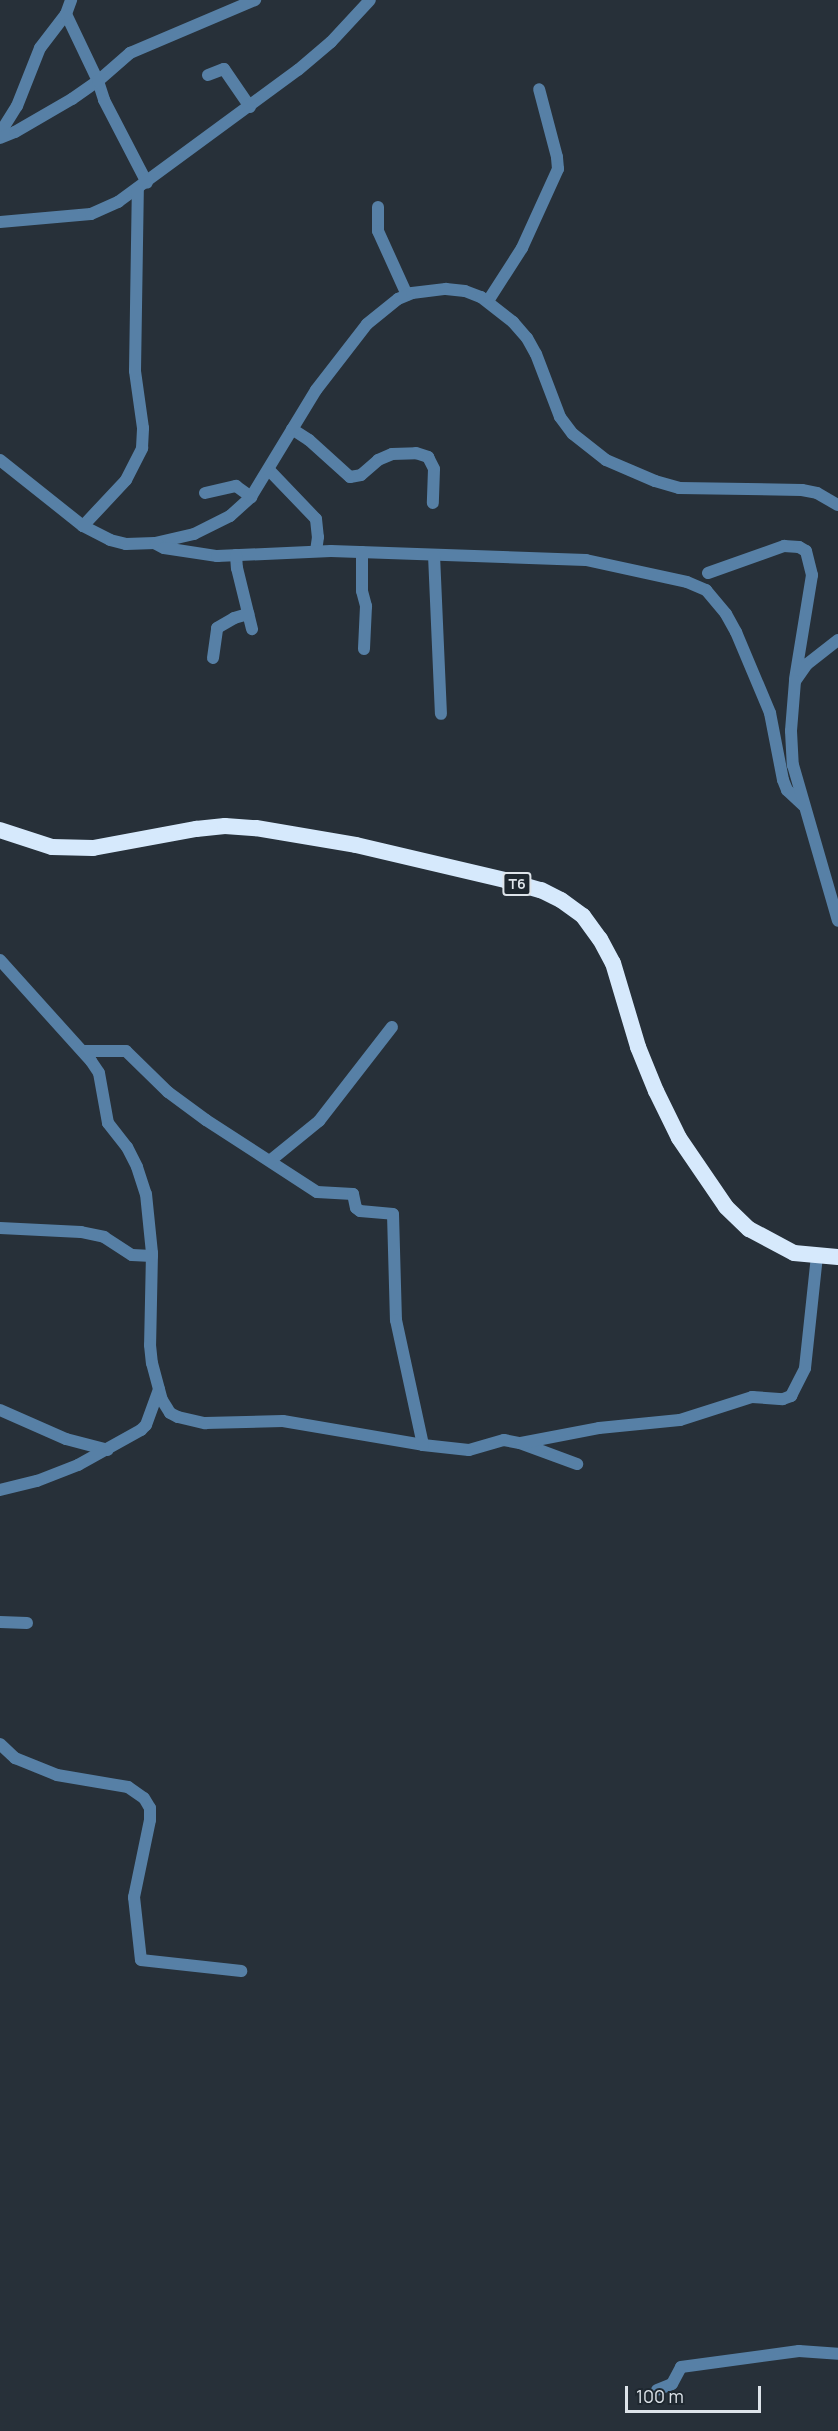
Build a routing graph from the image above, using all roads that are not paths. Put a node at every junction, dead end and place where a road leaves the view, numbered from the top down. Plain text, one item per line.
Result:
1 (71, 0) edge
2 (255, 0) edge
3 (370, 0) edge
4 (66, 14) junction
5 (208, 75) dead end
6 (98, 81) junction
7 (539, 89) dead end
8 (250, 107) junction
9 (0, 133) edge
10 (0, 138) edge
11 (143, 186) junction
12 (378, 207) dead end
13 (0, 222) edge
14 (407, 295) junction
15 (488, 301) junction
16 (292, 429) junction
17 (0, 460) edge
18 (269, 470) junction
19 (205, 493) dead end
20 (251, 497) junction
21 (433, 503) dead end
22 (838, 505) edge
23 (83, 526) junction
24 (155, 543) junction
25 (316, 551) junction
26 (362, 552) junction
27 (237, 555) junction
28 (434, 555) junction
29 (708, 573) dead end
30 (249, 614) junction
31 (252, 628) dead end
32 (838, 640) edge
33 (364, 649) dead end
34 (213, 658) dead end
35 (795, 681) junction
36 (441, 714) dead end
37 (803, 805) junction
38 (0, 830) edge
39 (838, 921) edge
40 (0, 960) edge
41 (392, 1027) dead end
42 (83, 1051) junction
43 (271, 1160) junction
44 (0, 1228) edge
45 (152, 1256) junction
46 (817, 1256) junction
47 (838, 1257) edge
48 (159, 1389) junction
49 (0, 1410) edge
50 (520, 1443) junction
51 (423, 1445) junction
52 (108, 1450) junction
53 (577, 1464) dead end
54 (0, 1490) edge
55 (0, 1622) edge
56 (27, 1623) dead end
57 (0, 1744) edge
58 (241, 1971) dead end
59 (838, 2354) edge
60 (657, 2390) dead end

1 - 4 street
2 - 6 street
3 - 8 street
4 - 6 street
4 - 9 street
5 - 8 street
6 - 10 street
6 - 11 street
7 - 15 street
8 - 11 street
11 - 13 street
11 - 23 street
12 - 14 street
14 - 15 street
14 - 16 street
15 - 22 street
16 - 18 street
16 - 21 street
17 - 23 street
18 - 20 street
18 - 25 street
19 - 20 street
20 - 24 street
23 - 24 street
24 - 27 street
25 - 26 street
25 - 27 street
26 - 28 street
26 - 33 street
27 - 30 street
28 - 36 street
28 - 37 street
29 - 35 street
30 - 31 street
30 - 34 street
32 - 35 street
35 - 37 street
37 - 39 street
38 - 46 highway, T6
40 - 42 street
41 - 43 street
42 - 43 street
42 - 45 street
43 - 51 street
44 - 45 street
45 - 48 street
46 - 47 highway, T6
46 - 50 street
48 - 51 street
48 - 52 street
49 - 52 street
50 - 51 street
50 - 53 street
52 - 54 street
55 - 56 street
57 - 58 street
59 - 60 street

